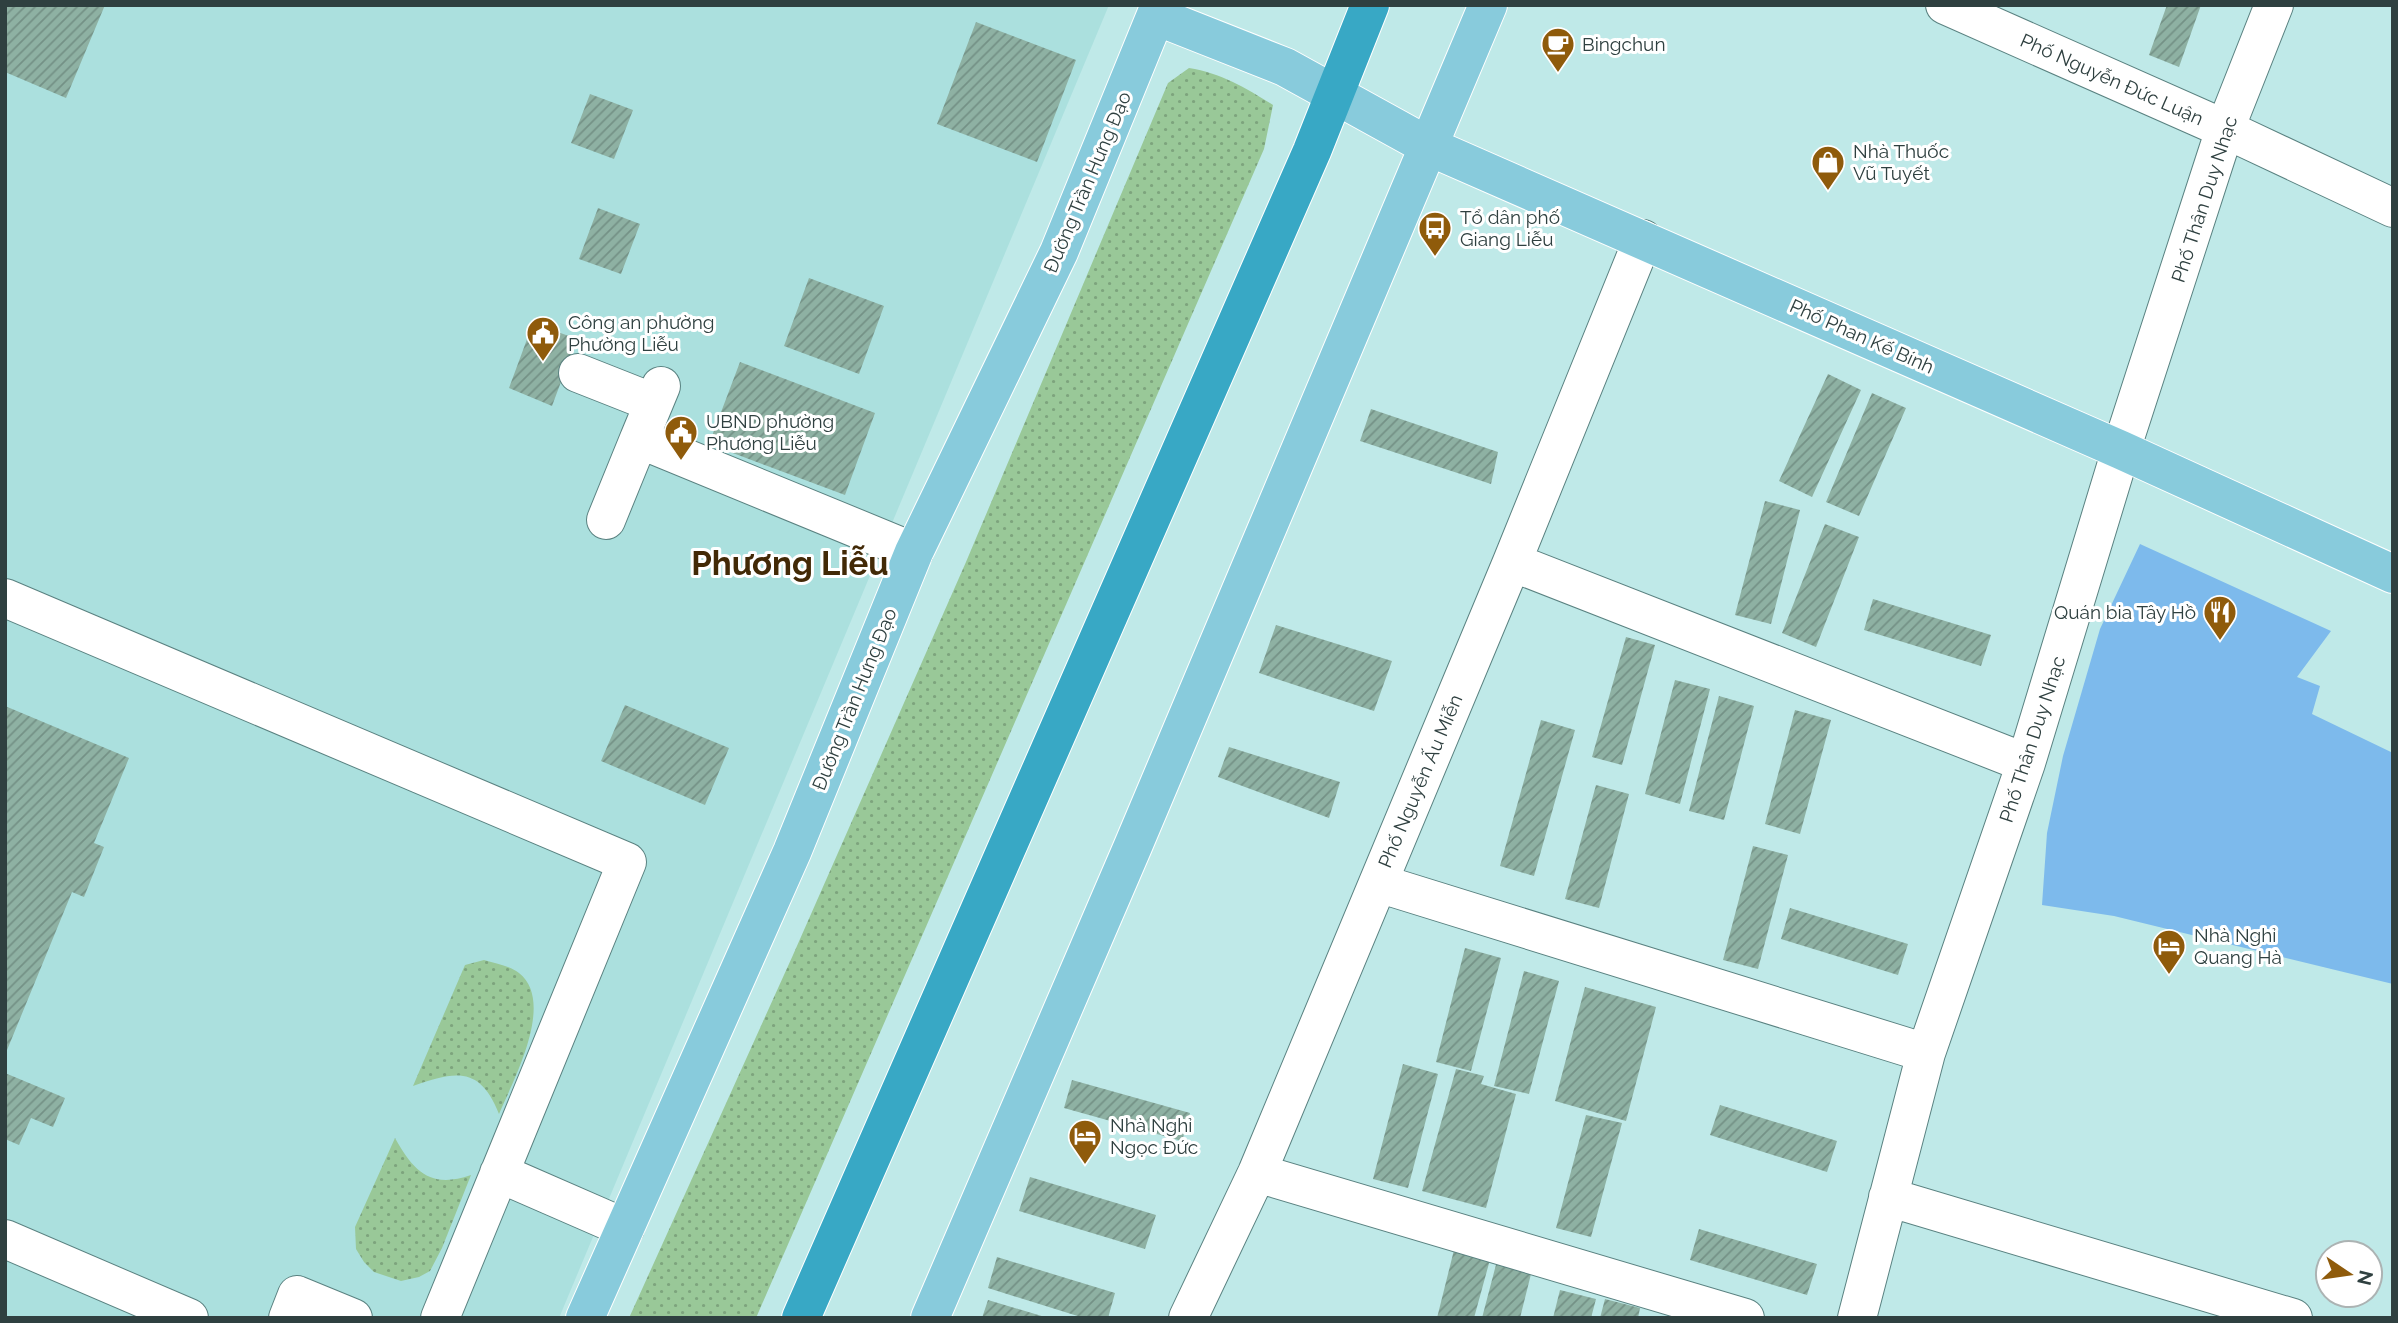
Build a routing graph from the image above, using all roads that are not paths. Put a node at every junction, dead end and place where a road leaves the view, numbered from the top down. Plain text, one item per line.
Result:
1 (1370, 5) edge
2 (1488, 5) edge
3 (1945, 5) edge
4 (2274, 5) edge
5 (1158, 10) edge
6 (1335, 93) junction
7 (2225, 129) junction
8 (1430, 146) junction
9 (2393, 208) edge
10 (1643, 239) junction
11 (578, 373) dead end
12 (639, 439) junction
13 (2121, 450) junction
14 (607, 520) dead end
15 (914, 552) junction
16 (1512, 562) junction
17 (2393, 574) edge
18 (5, 598) edge
19 (2026, 763) junction
20 (1378, 883) junction
21 (1926, 1053) junction
22 (1257, 1172) junction
23 (499, 1173) junction
24 (1888, 1197) junction
25 (625, 1228) junction
26 (5, 1239) edge
27 (189, 1318) edge
28 (288, 1318) edge
29 (353, 1318) edge
30 (440, 1318) edge
31 (585, 1318) edge
32 (802, 1318) edge
33 (930, 1318) edge
34 (1188, 1318) edge
35 (1745, 1318) edge
36 (1857, 1318) edge
37 (2293, 1318) edge

1 - 6 highway
2 - 8 main road
3 - 7 street, Phố Nguyễn Đức Luận
4 - 7 street, Phố Thân Duy Nhạc
5 - 6 main road, Phố Phan Kế Bính
5 - 15 main road, Đường Trần Hưng Đạo
6 - 8 main road, Phố Phan Kế Bính
6 - 32 highway
7 - 9 street, Phố Nguyễn Đức Luận
7 - 13 street, Phố Thân Duy Nhạc
8 - 10 main road, Phố Phan Kế Bính
8 - 33 main road
10 - 13 main road, Phố Phan Kế Bính
10 - 16 street, Phố Nguyễn Ấu Miễn
11 - 12 street
12 - 14 street
12 - 15 street
13 - 17 main road, Phố Phan Kế Bính
13 - 19 street, Phố Thân Duy Nhạc
15 - 25 main road, Đường Trần Hưng Đạo
16 - 19 street
16 - 20 street, Phố Nguyễn Ấu Miễn
18 - 23 street
19 - 21 street, Phố Thân Duy Nhạc
20 - 21 street
20 - 22 street, Phố Nguyễn Ấu Miễn
21 - 24 street, Phố Thân Duy Nhạc
22 - 34 street, Phố Nguyễn Ấu Miễn
22 - 35 street
23 - 25 street
23 - 30 street
24 - 36 street, Phố Thân Duy Nhạc
24 - 37 street
25 - 31 main road, Đường Trần Hưng Đạo
26 - 27 street
28 - 29 street

